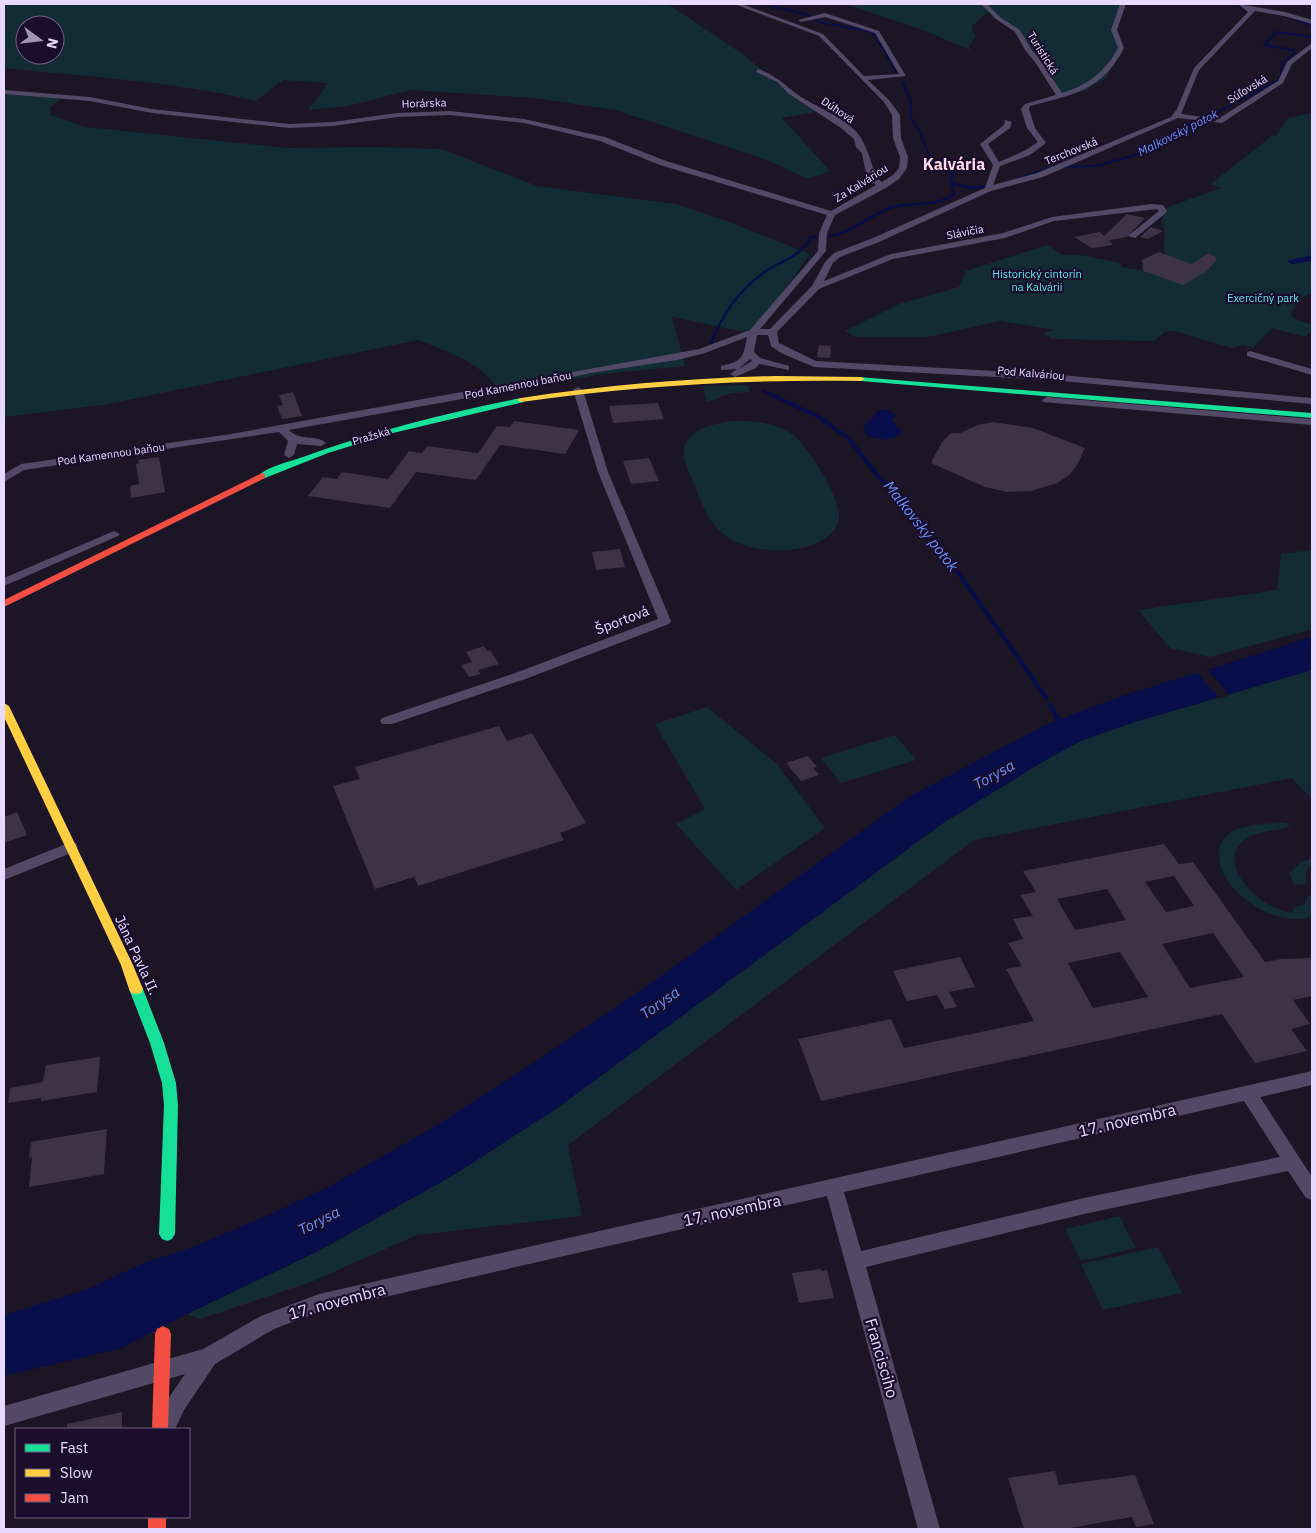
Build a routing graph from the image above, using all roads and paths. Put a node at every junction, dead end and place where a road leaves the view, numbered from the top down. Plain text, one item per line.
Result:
1 (737, 4) edge
2 (984, 4) edge
3 (1123, 4) edge
4 (1242, 4) edge
5 (1251, 10) junction
6 (801, 20) dead end
7 (1312, 22) edge
8 (1014, 37) dead end
9 (1312, 45) edge
10 (758, 71) dead end
11 (862, 78) junction
12 (4, 92) edge
13 (1057, 97) junction
14 (1177, 116) junction
15 (1008, 122) dead end
16 (997, 165) junction
17 (883, 186) junction
18 (988, 187) junction
19 (840, 209) dead end
20 (816, 210) junction
21 (832, 214) junction
22 (1132, 236) dead end
23 (822, 251) junction
24 (837, 256) junction
25 (816, 287) junction
26 (753, 332) junction
27 (772, 332) junction
28 (733, 340) junction
29 (1250, 354) dead end
30 (749, 358) junction
31 (1312, 372) edge
32 (770, 377) junction
33 (707, 379) junction
34 (578, 390) junction
35 (1047, 400) dead end
36 (1312, 401) edge
37 (1312, 408) edge
38 (1312, 416) edge
39 (1312, 422) edge
40 (280, 427) junction
41 (293, 440) junction
42 (321, 444) junction
43 (288, 455) junction
44 (4, 466) edge
45 (21, 467) junction
46 (4, 479) edge
47 (200, 493) dead end
48 (118, 532) joint
49 (4, 582) edge
50 (4, 589) edge
51 (5, 604) edge
52 (4, 706) edge
53 (387, 721) dead end
54 (71, 847) junction
55 (4, 875) edge
56 (1312, 1078) edge
57 (1248, 1093) junction
58 (1293, 1162) junction
59 (834, 1187) junction
60 (1312, 1192) edge
61 (167, 1234) dead end
62 (854, 1260) junction
63 (163, 1334) dead end
64 (208, 1357) junction
65 (162, 1372) junction
66 (4, 1416) edge
67 (160, 1428) edge
68 (165, 1428) edge
69 (930, 1529) edge

1 - 11 street, Za Kalváriou
2 - 13 street, Turistická
3 - 13 street
4 - 5 street
5 - 7 street
5 - 14 street
6 - 11 street
8 - 13 street, Turistická
9 - 14 street, Súľovská
10 - 17 street, Dúhová
11 - 17 street, Za Kalváriou
12 - 20 street, Horárska
13 - 16 street
14 - 18 street, Terchovská
15 - 16 street
16 - 18 street
17 - 21 street, Za Kalváriou
18 - 24 street, Terchovská
19 - 20 street
20 - 21 street, Horárska
21 - 23 street, Za Kalváriou
22 - 25 street, Slávičia
23 - 24 street
23 - 26 street
24 - 25 street, Terchovská
25 - 27 street, Slávičia
26 - 27 street
26 - 28 street, Pod Kamennou baňou
26 - 30 street
27 - 36 street, Pod Kalváriou
28 - 30 street
28 - 40 street, Pod Kamennou baňou
29 - 31 street
30 - 32 street
30 - 33 street
30 - 37 main road, Pod Kalváriou
30 - 42 main road, Pražská
32 - 33 main road, Pražská
32 - 38 main road, Pod Kalváriou
33 - 34 main road, Pražská
34 - 51 main road, Pražská
34 - 53 street, Športová
35 - 39 street, Pod Kalváriou
40 - 41 street
40 - 45 street, Pod Kamennou baňou
41 - 42 street
41 - 43 street
42 - 43 main road, Pražská
43 - 47 main road, Pražská
44 - 45 street
45 - 46 street, Pod Kamennou baňou
48 - 49 street
48 - 50 main road
52 - 54 main road, Jána Pavla II.
54 - 55 street
54 - 61 main road, Jána Pavla II.
56 - 57 street, 17. novembra
57 - 58 street
57 - 59 street, 17. novembra
58 - 60 street
58 - 62 street
59 - 62 street, Francisciho
59 - 64 street, 17. novembra
62 - 69 street, Francisciho
63 - 65 main road
64 - 65 street, 17. novembra
64 - 68 street
65 - 66 street, 17. novembra
65 - 67 main road

